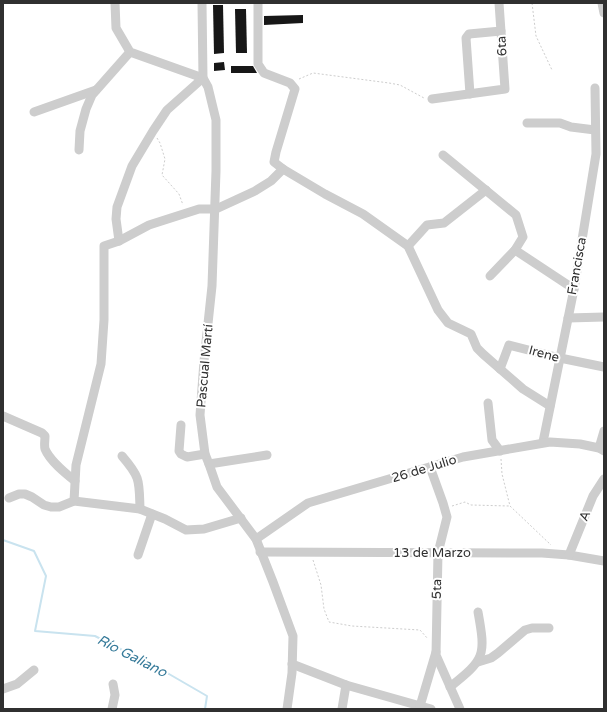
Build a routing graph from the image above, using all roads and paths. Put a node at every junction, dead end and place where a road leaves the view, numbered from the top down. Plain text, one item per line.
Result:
1 (115, 3) edge
2 (202, 3) edge
3 (258, 3) edge
4 (499, 3) edge
5 (532, 3) edge
6 (602, 3) edge
7 (604, 13) edge
8 (501, 31) junction
9 (130, 52) junction
10 (552, 70) dead end
11 (203, 78) junction
12 (290, 83) junction
13 (595, 88) dead end
14 (97, 89) junction
15 (470, 94) junction
16 (432, 99) joint
17 (34, 112) dead end
18 (527, 123) dead end
19 (595, 130) junction
20 (152, 131) junction
21 (79, 150) dead end
22 (600, 153) edge
23 (443, 155) dead end
24 (283, 169) junction
25 (486, 190) junction
26 (216, 209) junction
27 (186, 214) junction
28 (120, 241) junction
29 (408, 246) junction
30 (515, 250) junction
31 (490, 276) dead end
32 (574, 289) junction
33 (604, 317) edge
34 (568, 318) junction
35 (560, 358) junction
36 (604, 367) edge
37 (500, 369) junction
38 (488, 403) dead end
39 (550, 406) junction
40 (3, 416) edge
41 (181, 425) dead end
42 (604, 431) edge
43 (543, 442) junction
44 (602, 449) edge
45 (500, 451) junction
46 (205, 454) junction
47 (267, 455) dead end
48 (122, 456) dead end
49 (209, 464) junction
50 (430, 468) junction
51 (604, 479) edge
52 (75, 481) junction
53 (8, 498) dead end
54 (74, 501) junction
55 (510, 506) junction
56 (445, 508) junction
57 (140, 509) junction
58 (152, 514) junction
59 (241, 518) junction
60 (256, 539) junction
61 (260, 552) junction
62 (311, 552) junction
63 (438, 553) junction
64 (559, 554) junction
65 (138, 555) dead end
66 (569, 555) junction
67 (604, 560) edge
68 (478, 612) dead end
69 (549, 628) dead end
70 (436, 652) junction
71 (478, 662) junction
72 (292, 664) junction
73 (34, 670) dead end
74 (113, 684) dead end
75 (346, 685) junction
76 (450, 687) junction
77 (3, 689) edge
78 (420, 706) junction
79 (112, 709) edge
80 (287, 709) edge
81 (342, 709) edge
82 (431, 709) edge
83 (460, 709) edge

1 - 9 street
2 - 11 street, Pascual Martí
3 - 12 street
4 - 8 street, 6ta
5 - 10 path
6 - 7 street
8 - 15 street, 6ta
8 - 15 street
9 - 11 street
9 - 14 street
11 - 20 street
11 - 26 street, Pascual Martí
12 - 16 path
12 - 24 street
13 - 19 street, Francisca
14 - 17 street
14 - 21 street
15 - 16 street
18 - 19 street
19 - 22 street, Francisca
20 - 27 path
20 - 28 street
22 - 32 street, Francisca
23 - 25 street
24 - 26 street
24 - 29 street
25 - 29 street
25 - 30 street
26 - 27 street
26 - 46 street, Pascual Martí
27 - 28 street
28 - 52 street
29 - 37 street
30 - 31 street
30 - 32 street
32 - 34 street, Francisca
33 - 34 street
34 - 35 street, Francisca
35 - 36 street, Irene
35 - 37 street, Irene
35 - 39 street, Francisca
37 - 39 street
38 - 45 street
39 - 43 street, Francisca
40 - 52 street
41 - 46 street
42 - 44 street
43 - 44 street, 26 de Julio
43 - 45 street, 26 de Julio
45 - 50 street, 26 de Julio
45 - 55 path
46 - 49 street, Pascual Martí
47 - 49 street
48 - 57 street
49 - 59 street, Pascual Martí
50 - 56 street, 5ta
50 - 60 street, 26 de Julio
51 - 66 street, A
52 - 54 street
53 - 54 street
54 - 57 street
55 - 56 path
55 - 64 path
56 - 63 street, 5ta
57 - 58 street
58 - 59 street
58 - 65 street
59 - 60 street, Pascual Martí
60 - 61 street, Pascual Martí
61 - 62 street, 13 de Marzo
61 - 72 street, Pascual Martí
62 - 63 street, 13 de Marzo
62 - 70 path
63 - 64 street, 13 de Marzo
63 - 70 street, 5ta
64 - 66 street, 13 de Marzo
66 - 67 street, 13 de Marzo
68 - 71 street
69 - 71 street
70 - 76 street, 5ta
70 - 78 street
71 - 76 street
72 - 75 street
72 - 80 street, Pascual Martí
73 - 77 street
74 - 79 street
75 - 78 street
75 - 81 street
76 - 83 street, 5ta
78 - 82 street

